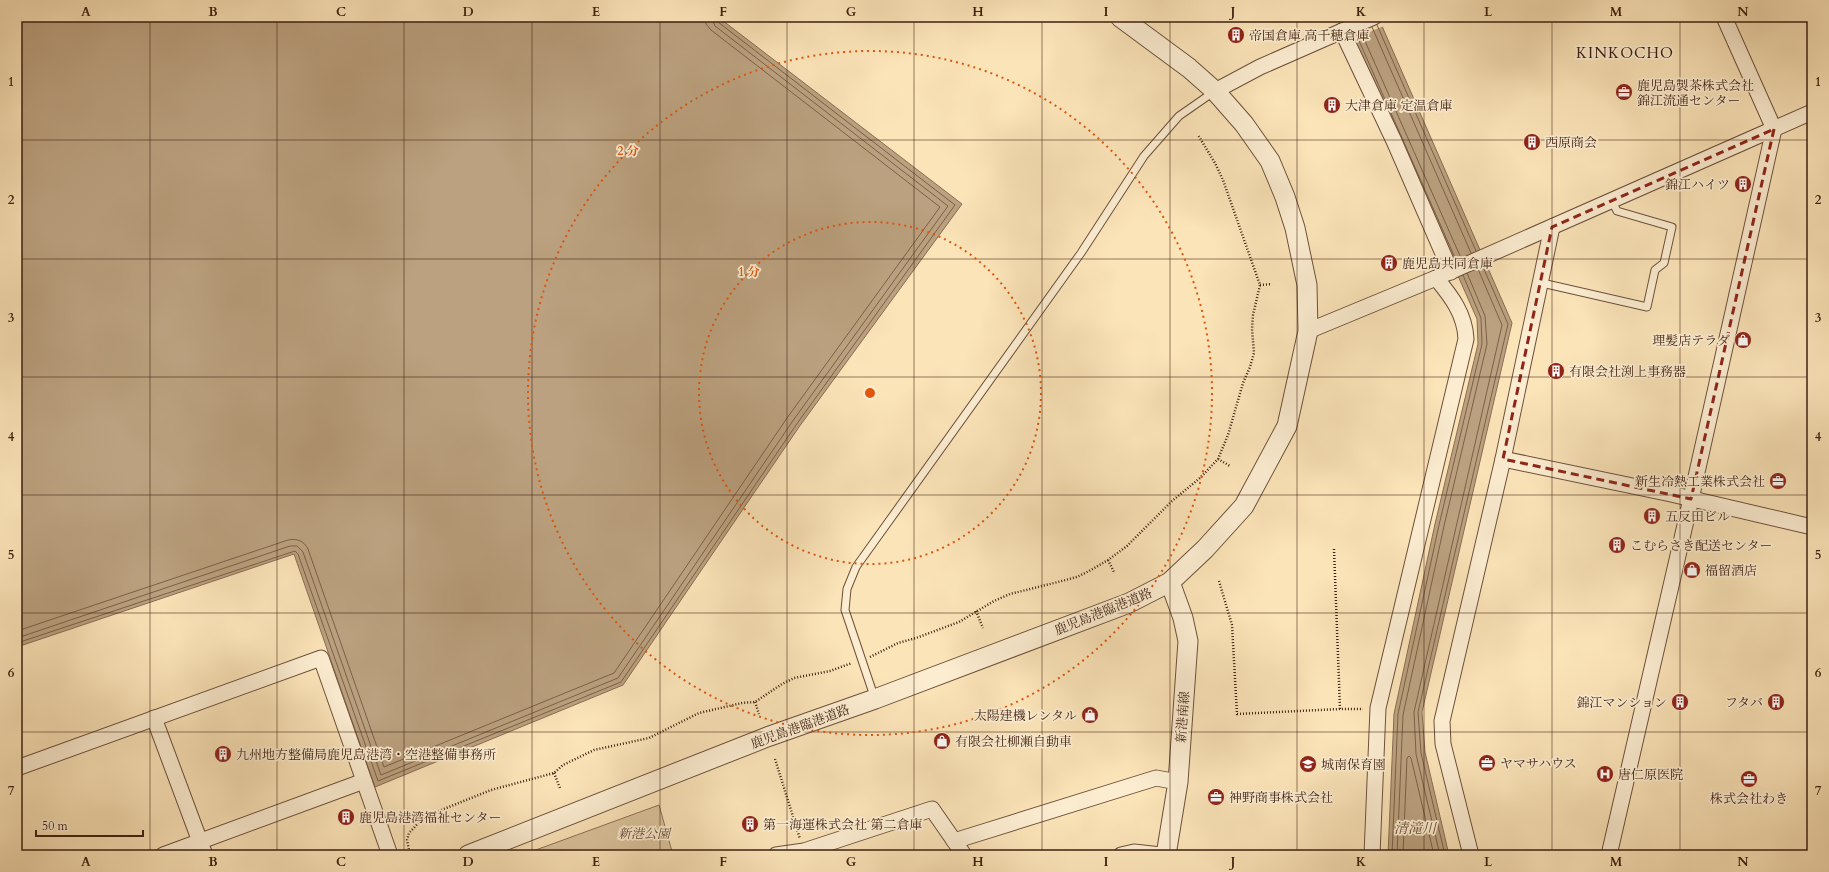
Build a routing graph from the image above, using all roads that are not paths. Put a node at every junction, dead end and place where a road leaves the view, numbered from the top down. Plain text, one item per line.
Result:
1 (1120, 17) edge
2 (1374, 17) edge
3 (1724, 17) edge
4 (1342, 31) junction
5 (1215, 91) junction
6 (1812, 112) edge
7 (1774, 129) junction
8 (1612, 201) junction
9 (1552, 227) junction
10 (1451, 272) junction
11 (1436, 278) junction
12 (1542, 283) junction
13 (1308, 331) junction
14 (1503, 459) junction
15 (1691, 499) junction
16 (1812, 527) edge
17 (1170, 582) junction
18 (875, 699) junction
19 (154, 718) junction
20 (17, 768) edge
21 (364, 781) junction
22 (1178, 782) junction
23 (954, 841) junction
24 (203, 848) edge
25 (806, 853) edge
26 (163, 855) edge
27 (390, 855) edge
28 (468, 855) edge
29 (776, 855) edge
30 (964, 855) edge
31 (1121, 855) edge
32 (1161, 855) edge
33 (1166, 855) edge
34 (1372, 855) edge
35 (1471, 855) edge
36 (1609, 855) edge

1 - 5 street, 鹿児島港臨港道路
2 - 4 street
3 - 7 street
4 - 5 street
4 - 10 street
5 - 13 street, 鹿児島港臨港道路
5 - 18 lane
6 - 7 street
7 - 8 street
7 - 15 street
8 - 9 street
8 - 12 lane
9 - 10 street
9 - 12 street
10 - 11 street
11 - 13 street
11 - 34 street
12 - 14 street
13 - 17 street, 鹿児島港臨港道路
14 - 15 street
14 - 35 street
15 - 16 street
15 - 36 street
17 - 18 street, 鹿児島港臨港道路
17 - 22 street, 新港南線
18 - 28 street, 鹿児島港臨港道路
19 - 20 street
19 - 21 street
19 - 24 street
21 - 24 street
21 - 27 street
22 - 23 street
22 - 33 street, 新港南線
23 - 25 street
23 - 30 street
24 - 26 street
25 - 29 street
31 - 32 street

